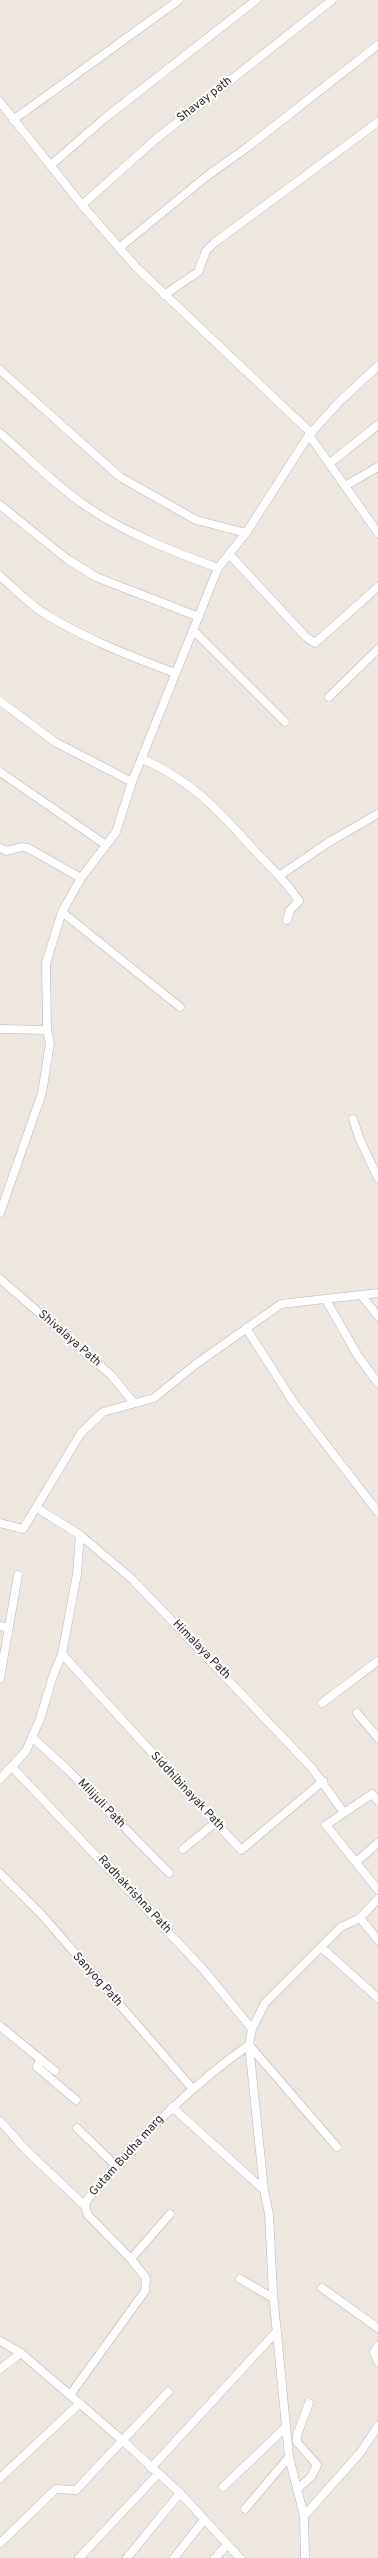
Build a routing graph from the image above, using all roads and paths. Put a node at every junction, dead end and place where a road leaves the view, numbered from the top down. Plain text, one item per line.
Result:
1 (179, 0) edge
2 (256, 0) edge
3 (332, 0) edge
4 (378, 45) edge
5 (0, 102) edge
6 (13, 120) junction
7 (378, 122) edge
8 (51, 165) junction
9 (82, 205) junction
10 (119, 248) junction
11 (164, 295) junction
12 (378, 366) edge
13 (0, 370) edge
14 (378, 425) edge
15 (0, 433) edge
16 (309, 435) junction
17 (330, 463) junction
18 (378, 467) edge
19 (345, 486) junction
20 (0, 505) edge
21 (246, 533) junction
22 (378, 533) edge
23 (229, 554) junction
24 (218, 568) junction
25 (0, 576) edge
26 (378, 587) edge
27 (198, 617) junction
28 (193, 630) junction
29 (378, 648) edge
30 (176, 673) junction
31 (329, 697) dead end
32 (0, 702) edge
33 (285, 722) dead end
34 (143, 759) junction
35 (0, 772) edge
36 (132, 782) junction
37 (378, 814) edge
38 (106, 845) junction
39 (0, 848) edge
40 (279, 876) junction
41 (81, 878) junction
42 (62, 912) junction
43 (287, 920) dead end
44 (180, 1007) dead end
45 (0, 1029) edge
46 (47, 1030) junction
47 (353, 1119) dead end
48 (378, 1178) edge
49 (0, 1213) edge
50 (0, 1279) edge
51 (378, 1293) edge
52 (361, 1295) junction
53 (326, 1300) junction
54 (378, 1316) edge
55 (246, 1328) junction
56 (378, 1383) edge
57 (134, 1403) junction
58 (36, 1508) junction
59 (378, 1512) edge
60 (0, 1524) edge
61 (80, 1535) junction
62 (18, 1574) dead end
63 (0, 1626) edge
64 (9, 1628) junction
65 (62, 1654) junction
66 (378, 1661) edge
67 (0, 1678) edge
68 (322, 1703) dead end
69 (357, 1713) dead end
70 (32, 1737) junction
71 (378, 1737) edge
72 (12, 1767) junction
73 (0, 1780) edge
74 (323, 1781) junction
75 (378, 1801) edge
76 (344, 1813) junction
77 (215, 1822) junction
78 (378, 1843) edge
79 (183, 1849) dead end
80 (357, 1861) junction
81 (0, 1873) edge
82 (169, 1874) dead end
83 (378, 1890) edge
84 (378, 1899) edge
85 (360, 1918) junction
86 (378, 1940) edge
87 (321, 1947) junction
88 (378, 1998) edge
89 (0, 2026) edge
90 (252, 2029) junction
91 (249, 2045) junction
92 (40, 2059) junction
93 (55, 2071) dead end
94 (192, 2088) junction
95 (76, 2100) dead end
96 (172, 2107) junction
97 (0, 2121) edge
98 (77, 2128) dead end
99 (337, 2147) dead end
100 (116, 2166) junction
101 (264, 2190) junction
102 (85, 2206) junction
103 (170, 2214) dead end
104 (131, 2259) junction
105 (240, 2279) dead end
106 (322, 2288) dead end
107 (273, 2298) junction
108 (378, 2328) edge
109 (277, 2331) junction
110 (0, 2341) edge
111 (378, 2346) edge
112 (21, 2353) junction
113 (378, 2362) edge
114 (0, 2369) edge
115 (168, 2392) dead end
116 (70, 2394) junction
117 (80, 2403) junction
118 (309, 2403) dead end
119 (378, 2426) edge
120 (286, 2427) junction
121 (122, 2440) junction
122 (289, 2456) junction
123 (154, 2471) junction
124 (0, 2478) edge
125 (223, 2488) dead end
126 (297, 2489) junction
127 (180, 2494) junction
128 (245, 2509) dead end
129 (304, 2516) junction
130 (204, 2520) junction
131 (0, 2544) edge
132 (227, 2545) junction
133 (78, 2558) edge
134 (127, 2558) edge
135 (174, 2558) edge
136 (215, 2558) edge
137 (240, 2558) edge
138 (305, 2558) edge

1 - 6 street
2 - 8 street
3 - 9 street, Shavay path
4 - 10 street
5 - 6 street
6 - 8 street
7 - 11 street
8 - 9 street
9 - 10 street
10 - 11 street
11 - 16 street
12 - 16 street
13 - 21 street
14 - 17 street
15 - 24 street
16 - 17 street
16 - 21 street
17 - 19 street
18 - 19 street
19 - 22 street
20 - 27 street
21 - 23 street
23 - 24 street
23 - 26 street
24 - 27 street
25 - 30 street
27 - 28 street
28 - 30 street
28 - 33 street
29 - 31 street
30 - 34 street
32 - 36 street
34 - 36 street
34 - 40 street
35 - 38 street
36 - 38 street
37 - 40 street
38 - 41 street
39 - 41 street
40 - 43 street
41 - 42 street
42 - 44 street
42 - 46 street
45 - 46 street
46 - 49 street
47 - 48 street
50 - 57 street, Shivalaya Path
51 - 52 street
52 - 53 street
52 - 54 street
53 - 55 street
53 - 56 street
55 - 57 street
55 - 59 street
57 - 58 street
58 - 60 street
58 - 61 street, Himalaya Path
61 - 65 street
61 - 74 street, Himalaya Path
62 - 64 street
63 - 64 street
64 - 67 street
65 - 70 street
65 - 77 street, Siddhibinayak Path
66 - 68 street
69 - 71 street
70 - 72 street
70 - 82 street, Milijuli Path
72 - 73 street
72 - 90 street, Radhakrishna Path
74 - 76 street, Himalaya Path
74 - 77 street, Siddhibinayak Path
75 - 76 street
76 - 80 street
77 - 79 street
78 - 80 street
80 - 83 street
81 - 94 street, Sanyog Path
84 - 85 street
85 - 86 street
85 - 87 street
87 - 88 street
87 - 90 street
89 - 92 street
90 - 91 street
91 - 94 street, Gutam Budha marg
91 - 99 street
91 - 101 street
92 - 93 street
92 - 95 street
94 - 96 street, Gutam Budha marg
96 - 100 street, Gutam Budha marg
96 - 101 street
97 - 102 street
98 - 100 street
100 - 102 street, Gutam Budha marg
101 - 107 street
102 - 104 street, Gutam Budha marg
103 - 104 street
104 - 116 street, Gutam Budha marg
105 - 107 street
106 - 108 street
107 - 109 street
109 - 120 street
109 - 123 street
110 - 112 street
111 - 113 street
112 - 114 street
112 - 116 street
115 - 121 street
116 - 117 street
117 - 121 street
117 - 124 street
118 - 126 street
119 - 129 street
120 - 122 street
120 - 125 street
121 - 123 street
121 - 131 street
122 - 126 street
122 - 128 street
123 - 127 street
123 - 133 street
126 - 129 street
127 - 130 street
127 - 134 street
129 - 138 street
130 - 132 street
130 - 135 street
132 - 136 street
132 - 137 street

